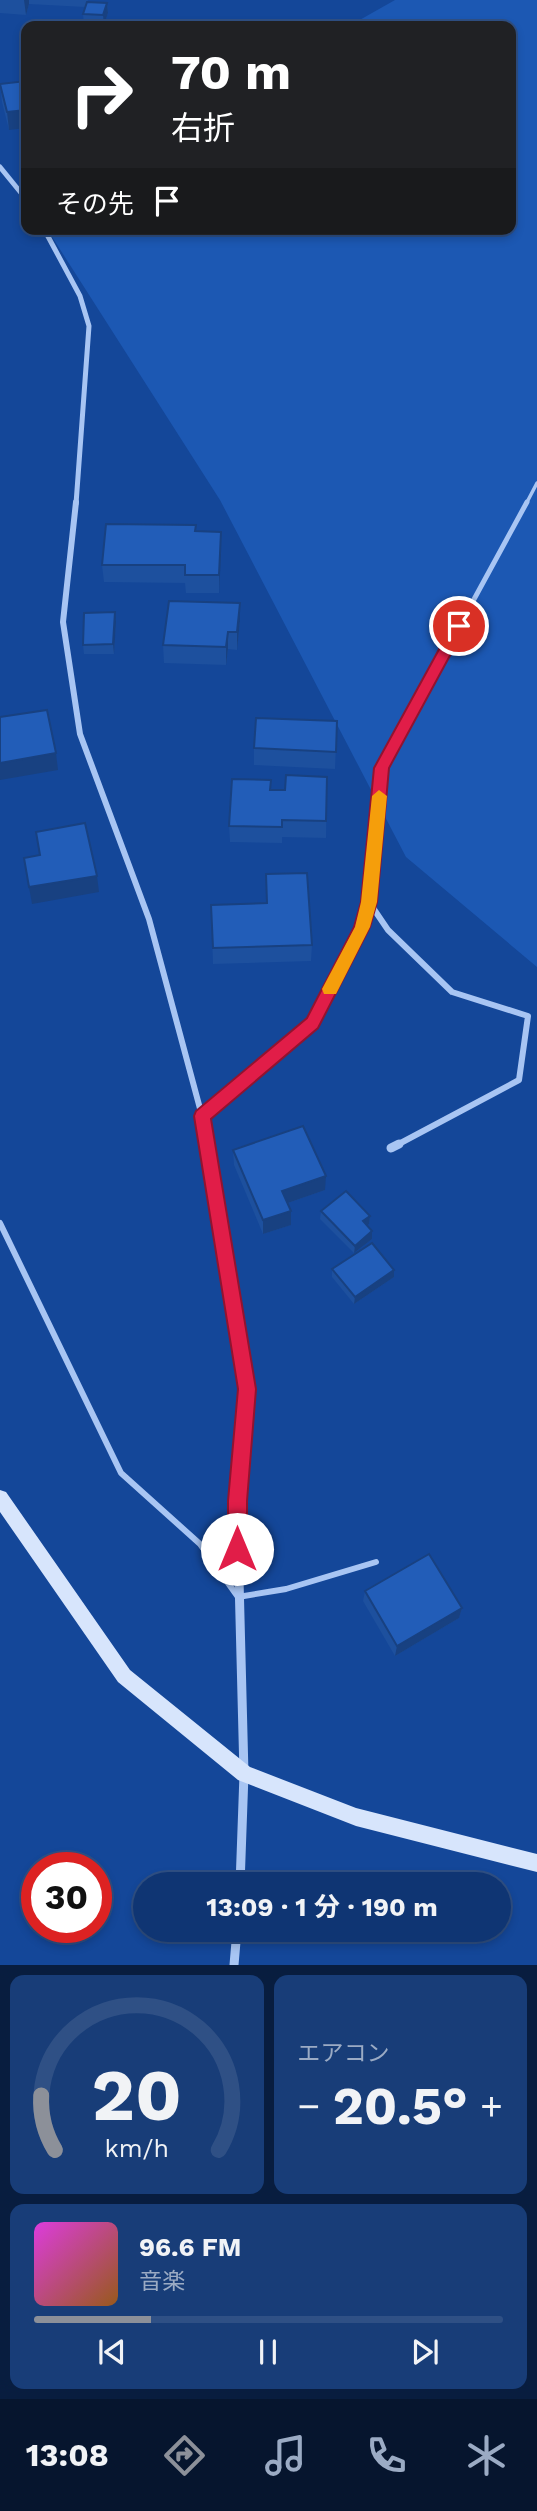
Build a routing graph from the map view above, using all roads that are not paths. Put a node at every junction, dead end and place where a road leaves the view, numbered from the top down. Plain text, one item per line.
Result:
1 (0, 167) edge
2 (21, 193) edge
3 (47, 235) edge
4 (537, 483) edge
5 (369, 902) junction
6 (202, 1116) junction
7 (391, 1148) dead end
8 (0, 1223) edge
9 (0, 1498) edge
10 (376, 1562) dead end
11 (238, 1597) junction
12 (244, 1774) junction
13 (537, 1863) edge
14 (240, 1872) edge
15 (236, 1942) edge
16 (234, 1965) edge

1 - 2 street
3 - 6 street
4 - 5 lane
5 - 6 street
5 - 7 street
6 - 11 street
8 - 11 lane
9 - 12 street
10 - 11 lane
11 - 12 street
12 - 13 street
12 - 14 street
15 - 16 street

